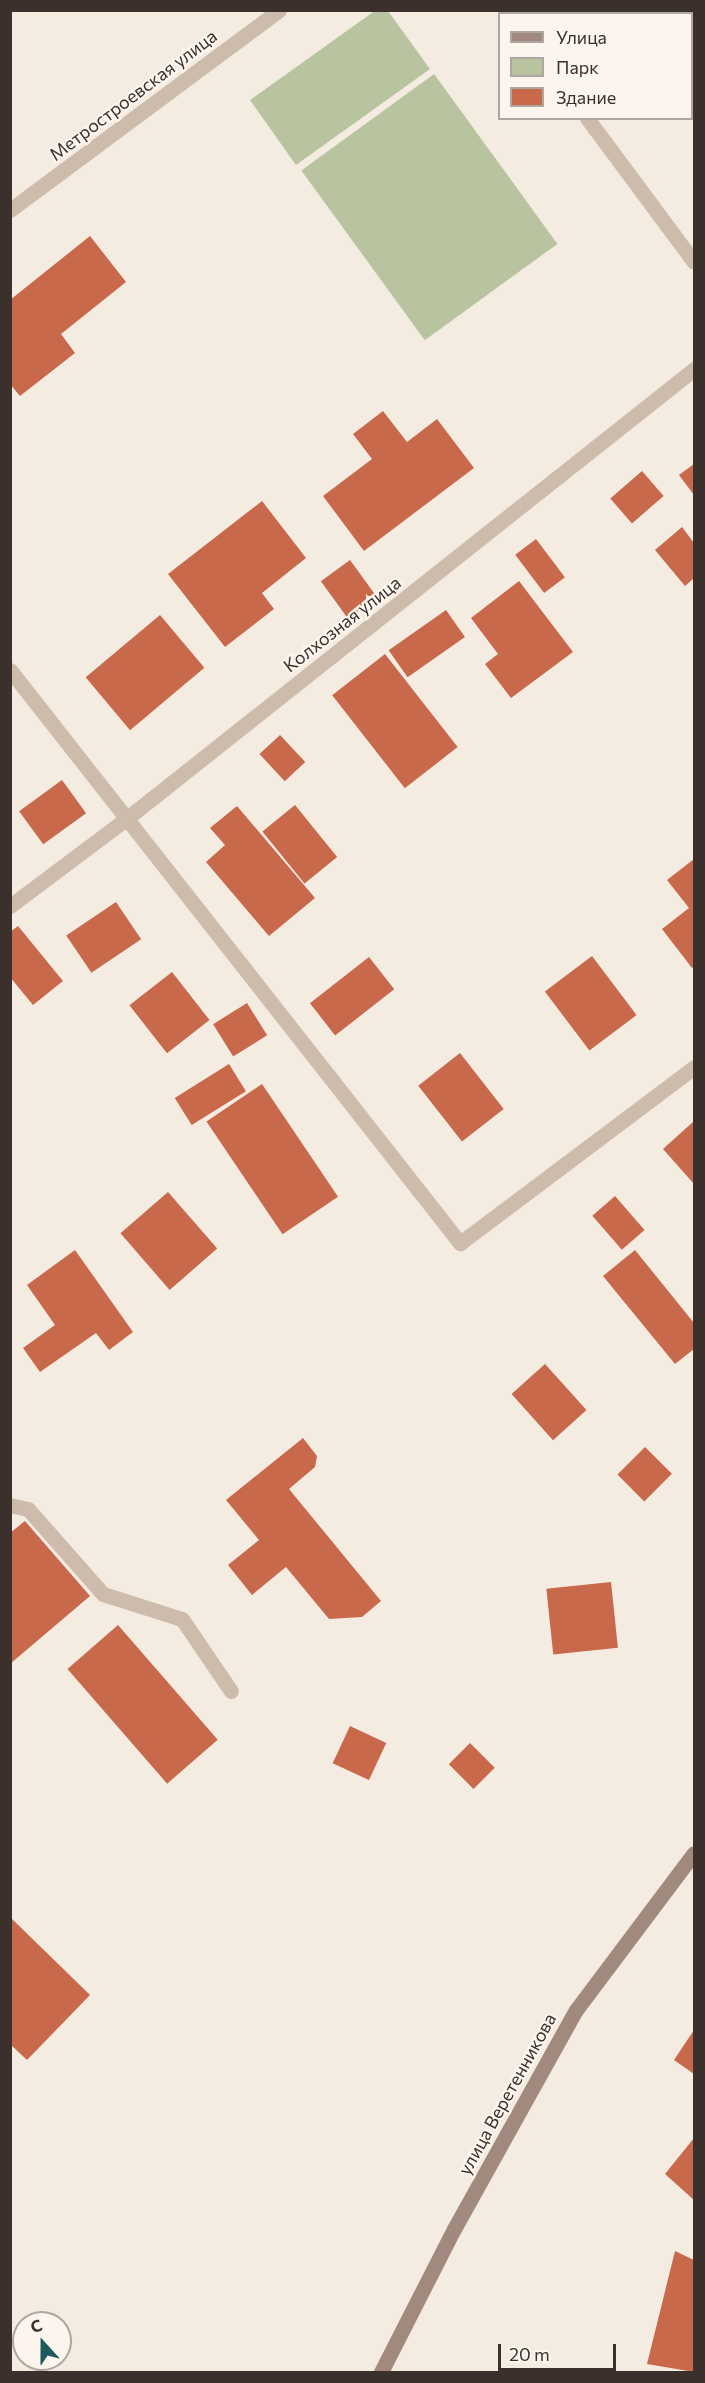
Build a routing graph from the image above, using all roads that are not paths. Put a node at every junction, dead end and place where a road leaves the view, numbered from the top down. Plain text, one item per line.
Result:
1 (279, 10) edge
2 (588, 120) edge
3 (10, 210) edge
4 (694, 262) edge
5 (694, 369) edge
6 (10, 670) edge
7 (126, 819) junction
8 (10, 906) edge
9 (694, 1067) edge
10 (10, 1505) edge
11 (231, 1691) dead end
12 (694, 1853) edge
13 (381, 2373) edge

1 - 3 street, Метростроевская улица
2 - 4 street
5 - 7 street, Колхозная улица
6 - 7 street
7 - 8 street, Колхозная улица
7 - 9 street
10 - 11 street
12 - 13 main road, улица Веретенникова

